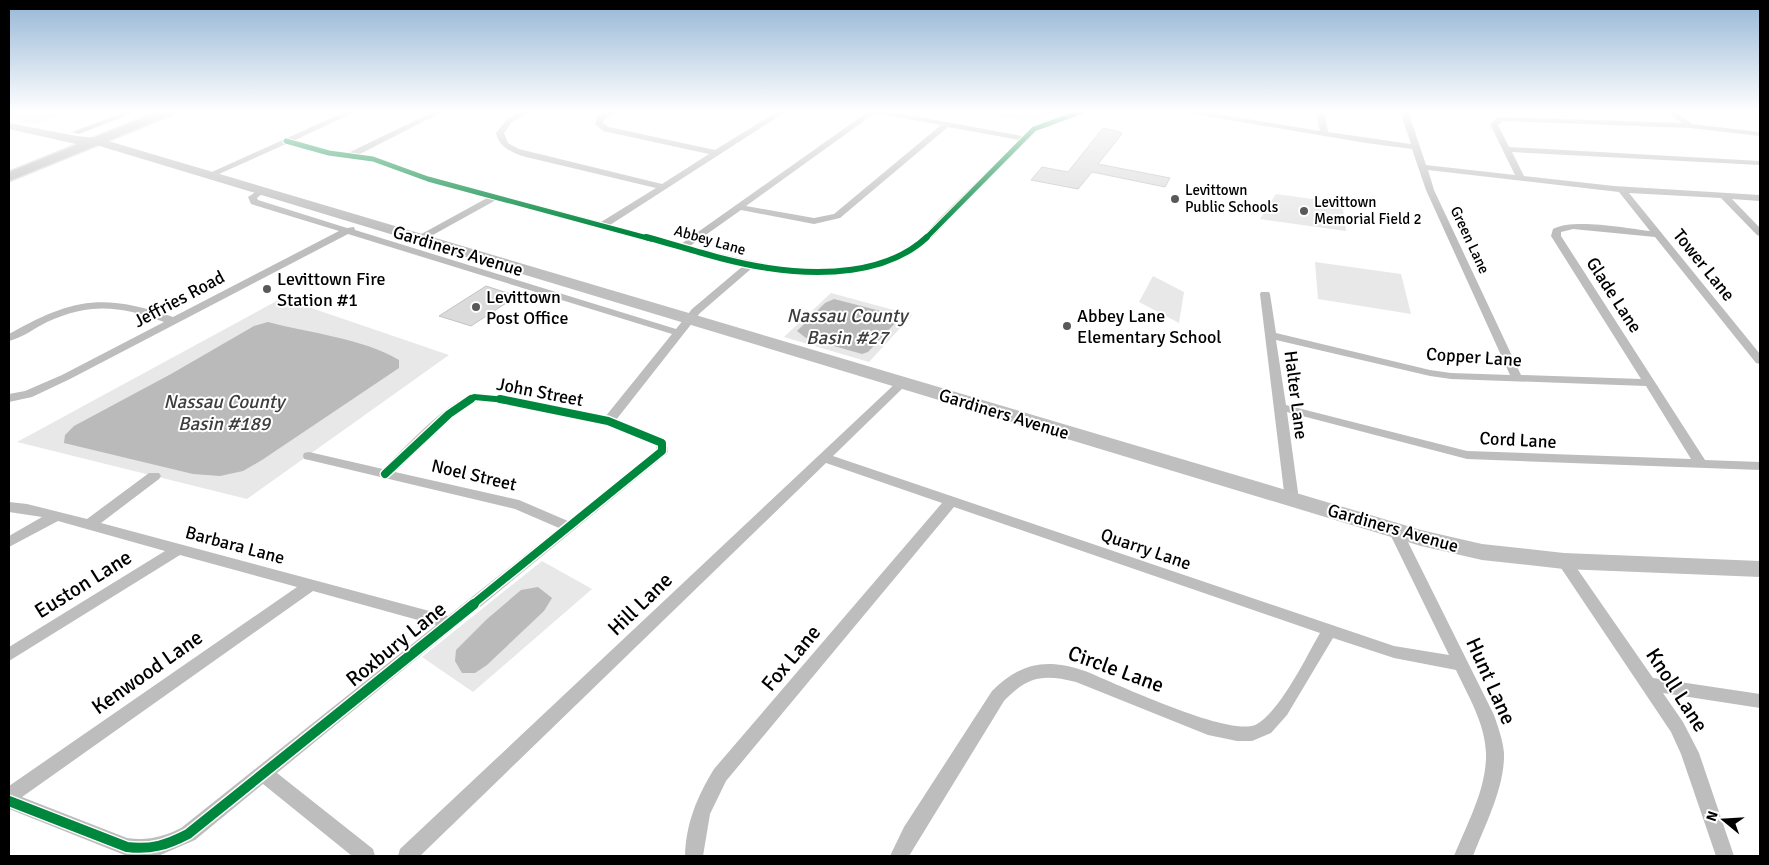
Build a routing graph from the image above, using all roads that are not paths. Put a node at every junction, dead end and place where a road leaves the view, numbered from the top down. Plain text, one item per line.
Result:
1 (49, 151) edge
2 (56, 151) edge
3 (129, 151) edge
4 (263, 151) edge
5 (330, 151) edge
6 (358, 151) edge
7 (518, 151) edge
8 (709, 151) edge
9 (719, 151) edge
10 (817, 151) edge
11 (914, 151) edge
12 (1012, 151) edge
13 (1418, 151) edge
14 (1508, 151) edge
15 (1555, 151) edge
16 (716, 153) junction
17 (349, 156) junction
18 (1760, 163) edge
19 (1423, 167) junction
20 (9, 168) edge
21 (208, 176) junction
22 (9, 177) edge
23 (1521, 178) junction
24 (663, 187) junction
25 (1622, 190) junction
26 (260, 192) junction
27 (1724, 196) junction
28 (495, 197) junction
29 (1760, 198) edge
30 (740, 207) junction
31 (363, 222) junction
32 (603, 225) junction
33 (347, 231) junction
34 (1760, 233) edge
35 (1658, 234) junction
36 (419, 239) junction
37 (684, 246) junction
38 (750, 265) junction
39 (1265, 294) dead end
40 (173, 322) junction
41 (684, 326) junction
42 (1271, 335) junction
43 (9, 338) edge
44 (1760, 361) edge
45 (1517, 378) junction
46 (902, 383) junction
47 (1649, 383) junction
48 (9, 398) edge
49 (1280, 407) junction
50 (608, 421) junction
51 (653, 440) joint
52 (309, 456) dead end
53 (824, 458) junction
54 (1700, 464) junction
55 (1760, 466) edge
56 (385, 474) junction
57 (154, 476) dead end
58 (1292, 500) junction
59 (951, 502) junction
60 (9, 506) edge
61 (56, 516) junction
62 (89, 525) junction
63 (570, 527) junction
64 (1395, 530) junction
65 (9, 542) edge
66 (179, 549) junction
67 (1564, 561) junction
68 (1760, 569) edge
69 (311, 585) junction
70 (450, 623) junction
71 (1329, 631) junction
72 (9, 654) edge
73 (1460, 664) junction
74 (1647, 684) junction
75 (1760, 701) edge
76 (264, 774) junction
77 (9, 796) edge
78 (9, 801) edge
79 (366, 856) edge
80 (407, 856) edge
81 (694, 856) edge
82 (899, 856) edge
83 (1464, 856) edge
84 (1725, 856) edge

1 - 20 main road
2 - 22 main road
3 - 21 main road, Gardiners Avenue
4 - 21 street
5 - 17 street, Abbey Lane
6 - 17 street
7 - 24 street
8 - 16 street
9 - 16 street
10 - 30 street
11 - 30 street
12 - 38 street, Abbey Lane
13 - 19 street, Green Lane
14 - 23 street
15 - 18 street
16 - 24 street
17 - 28 street, Abbey Lane
19 - 23 street
19 - 45 street, Green Lane
21 - 26 main road, Gardiners Avenue
23 - 25 street
24 - 32 street
25 - 27 street
25 - 35 street, Tower Lane
26 - 31 main road, Gardiners Avenue
26 - 33 street, Gardiners Avenue
27 - 29 street
27 - 34 street
28 - 32 street, Abbey Lane
28 - 36 street
30 - 37 street
31 - 33 street, Jeffries Road
31 - 36 main road, Gardiners Avenue
32 - 37 street, Abbey Lane
33 - 40 street, Jeffries Road
33 - 41 street, Gardiners Avenue
35 - 44 street, Tower Lane
35 - 47 street, Glade Lane
36 - 41 main road, Gardiners Avenue
37 - 38 street, Abbey Lane
38 - 41 street
39 - 42 street, Halter Lane
40 - 43 street
40 - 48 street, Jeffries Road
41 - 46 main road, Gardiners Avenue
41 - 50 street
42 - 45 street, Copper Lane
42 - 49 street, Halter Lane
45 - 47 street, Copper Lane
46 - 53 street, Hill Lane
46 - 58 main road, Gardiners Avenue
47 - 54 street, Glade Lane
49 - 54 street, Cord Lane
49 - 58 street, Halter Lane
50 - 51 street, John Street
50 - 56 street, John Street
51 - 63 street, Roxbury Lane
52 - 56 street, Noel Street
53 - 59 street, Quarry Lane
53 - 80 street, Hill Lane
54 - 55 street, Cord Lane
56 - 63 street, Noel Street
57 - 62 street
58 - 64 main road, Gardiners Avenue
59 - 71 street, Quarry Lane
59 - 81 street, Fox Lane
60 - 61 street, Barbara Lane
61 - 62 street, Barbara Lane
61 - 65 street
62 - 66 street, Barbara Lane
63 - 70 street, Roxbury Lane
64 - 67 main road, Gardiners Avenue
64 - 73 street, Hunt Lane
66 - 69 street, Barbara Lane
66 - 72 street, Euston Lane
67 - 68 main road, Gardiners Avenue
67 - 74 street, Knoll Lane
69 - 70 street, Barbara Lane
69 - 77 street, Kenwood Lane
70 - 76 street, Roxbury Lane
71 - 73 street, Quarry Lane
71 - 82 street, Circle Lane
73 - 83 street, Hunt Lane
74 - 75 street
74 - 84 street, Knoll Lane
76 - 78 street, Roxbury Lane
76 - 79 street

